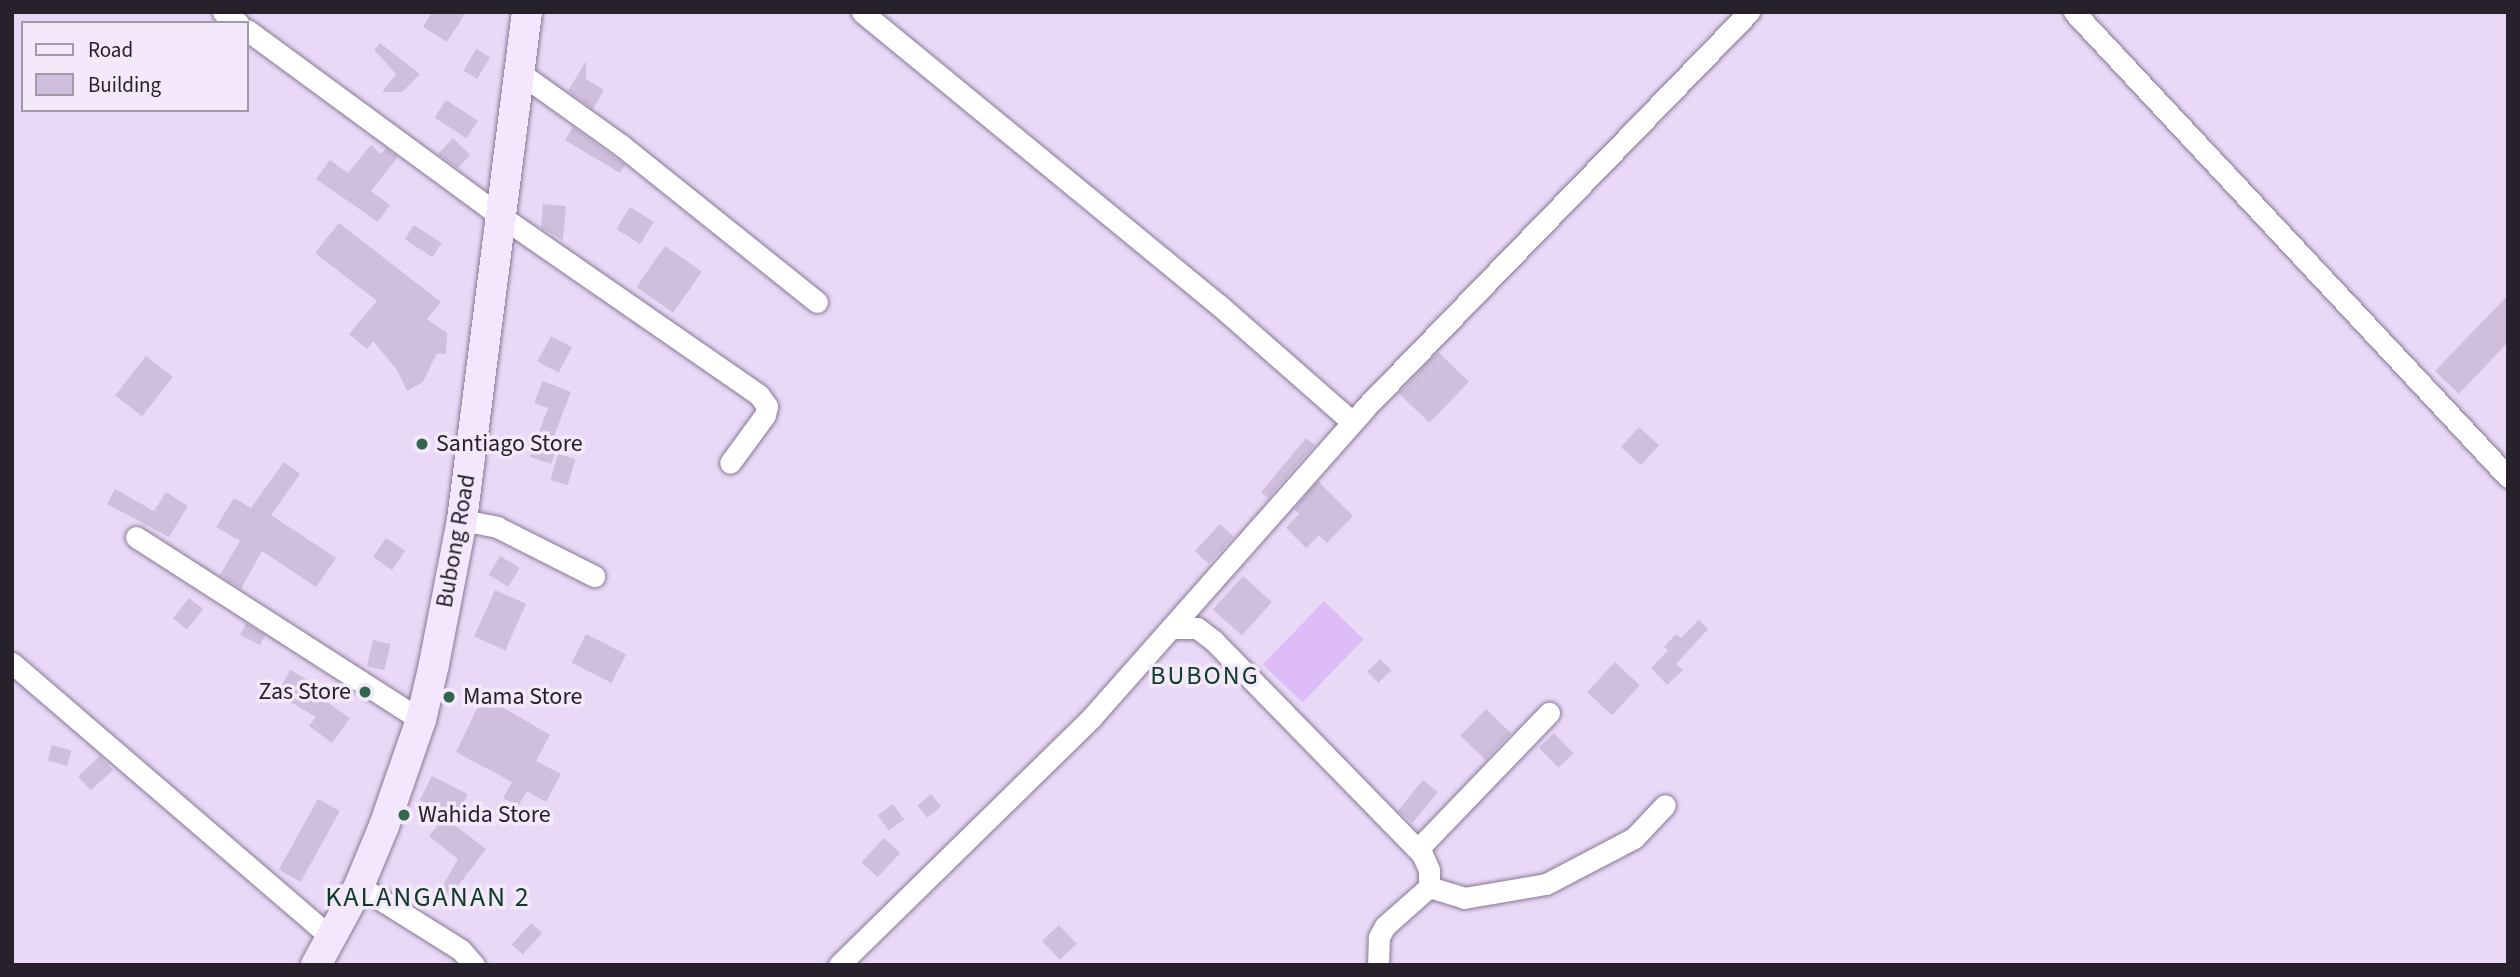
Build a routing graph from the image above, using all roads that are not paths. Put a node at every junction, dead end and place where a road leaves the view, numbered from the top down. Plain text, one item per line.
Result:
1 (527, 12) edge
2 (862, 12) edge
3 (1749, 12) edge
4 (2074, 12) edge
5 (248, 31) edge
6 (520, 73) junction
7 (502, 217) junction
8 (817, 302) dead end
9 (1352, 422) junction
10 (730, 463) dead end
11 (2508, 477) edge
12 (462, 520) junction
13 (136, 537) dead end
14 (594, 576) dead end
15 (1173, 628) junction
16 (12, 663) edge
17 (1549, 713) dead end
18 (421, 720) junction
19 (1665, 806) dead end
20 (1418, 849) junction
21 (359, 886) junction
22 (1429, 887) junction
23 (331, 937) junction
24 (316, 965) edge
25 (474, 965) edge
26 (839, 965) edge
27 (1378, 965) edge

1 - 6 main road, Bubong Road
2 - 9 street
3 - 9 street
4 - 11 street
5 - 7 street
6 - 7 main road, Bubong Road
6 - 8 street
7 - 10 street
7 - 12 main road, Bubong Road
9 - 15 street
12 - 14 street
12 - 18 main road, Bubong Road
13 - 18 street
15 - 20 street
15 - 26 street
16 - 23 street
17 - 20 street
18 - 21 main road, Bubong Road
19 - 22 street
20 - 22 street
21 - 23 main road, Bubong Road
21 - 25 street
22 - 27 street
23 - 24 main road, Bubong Road

